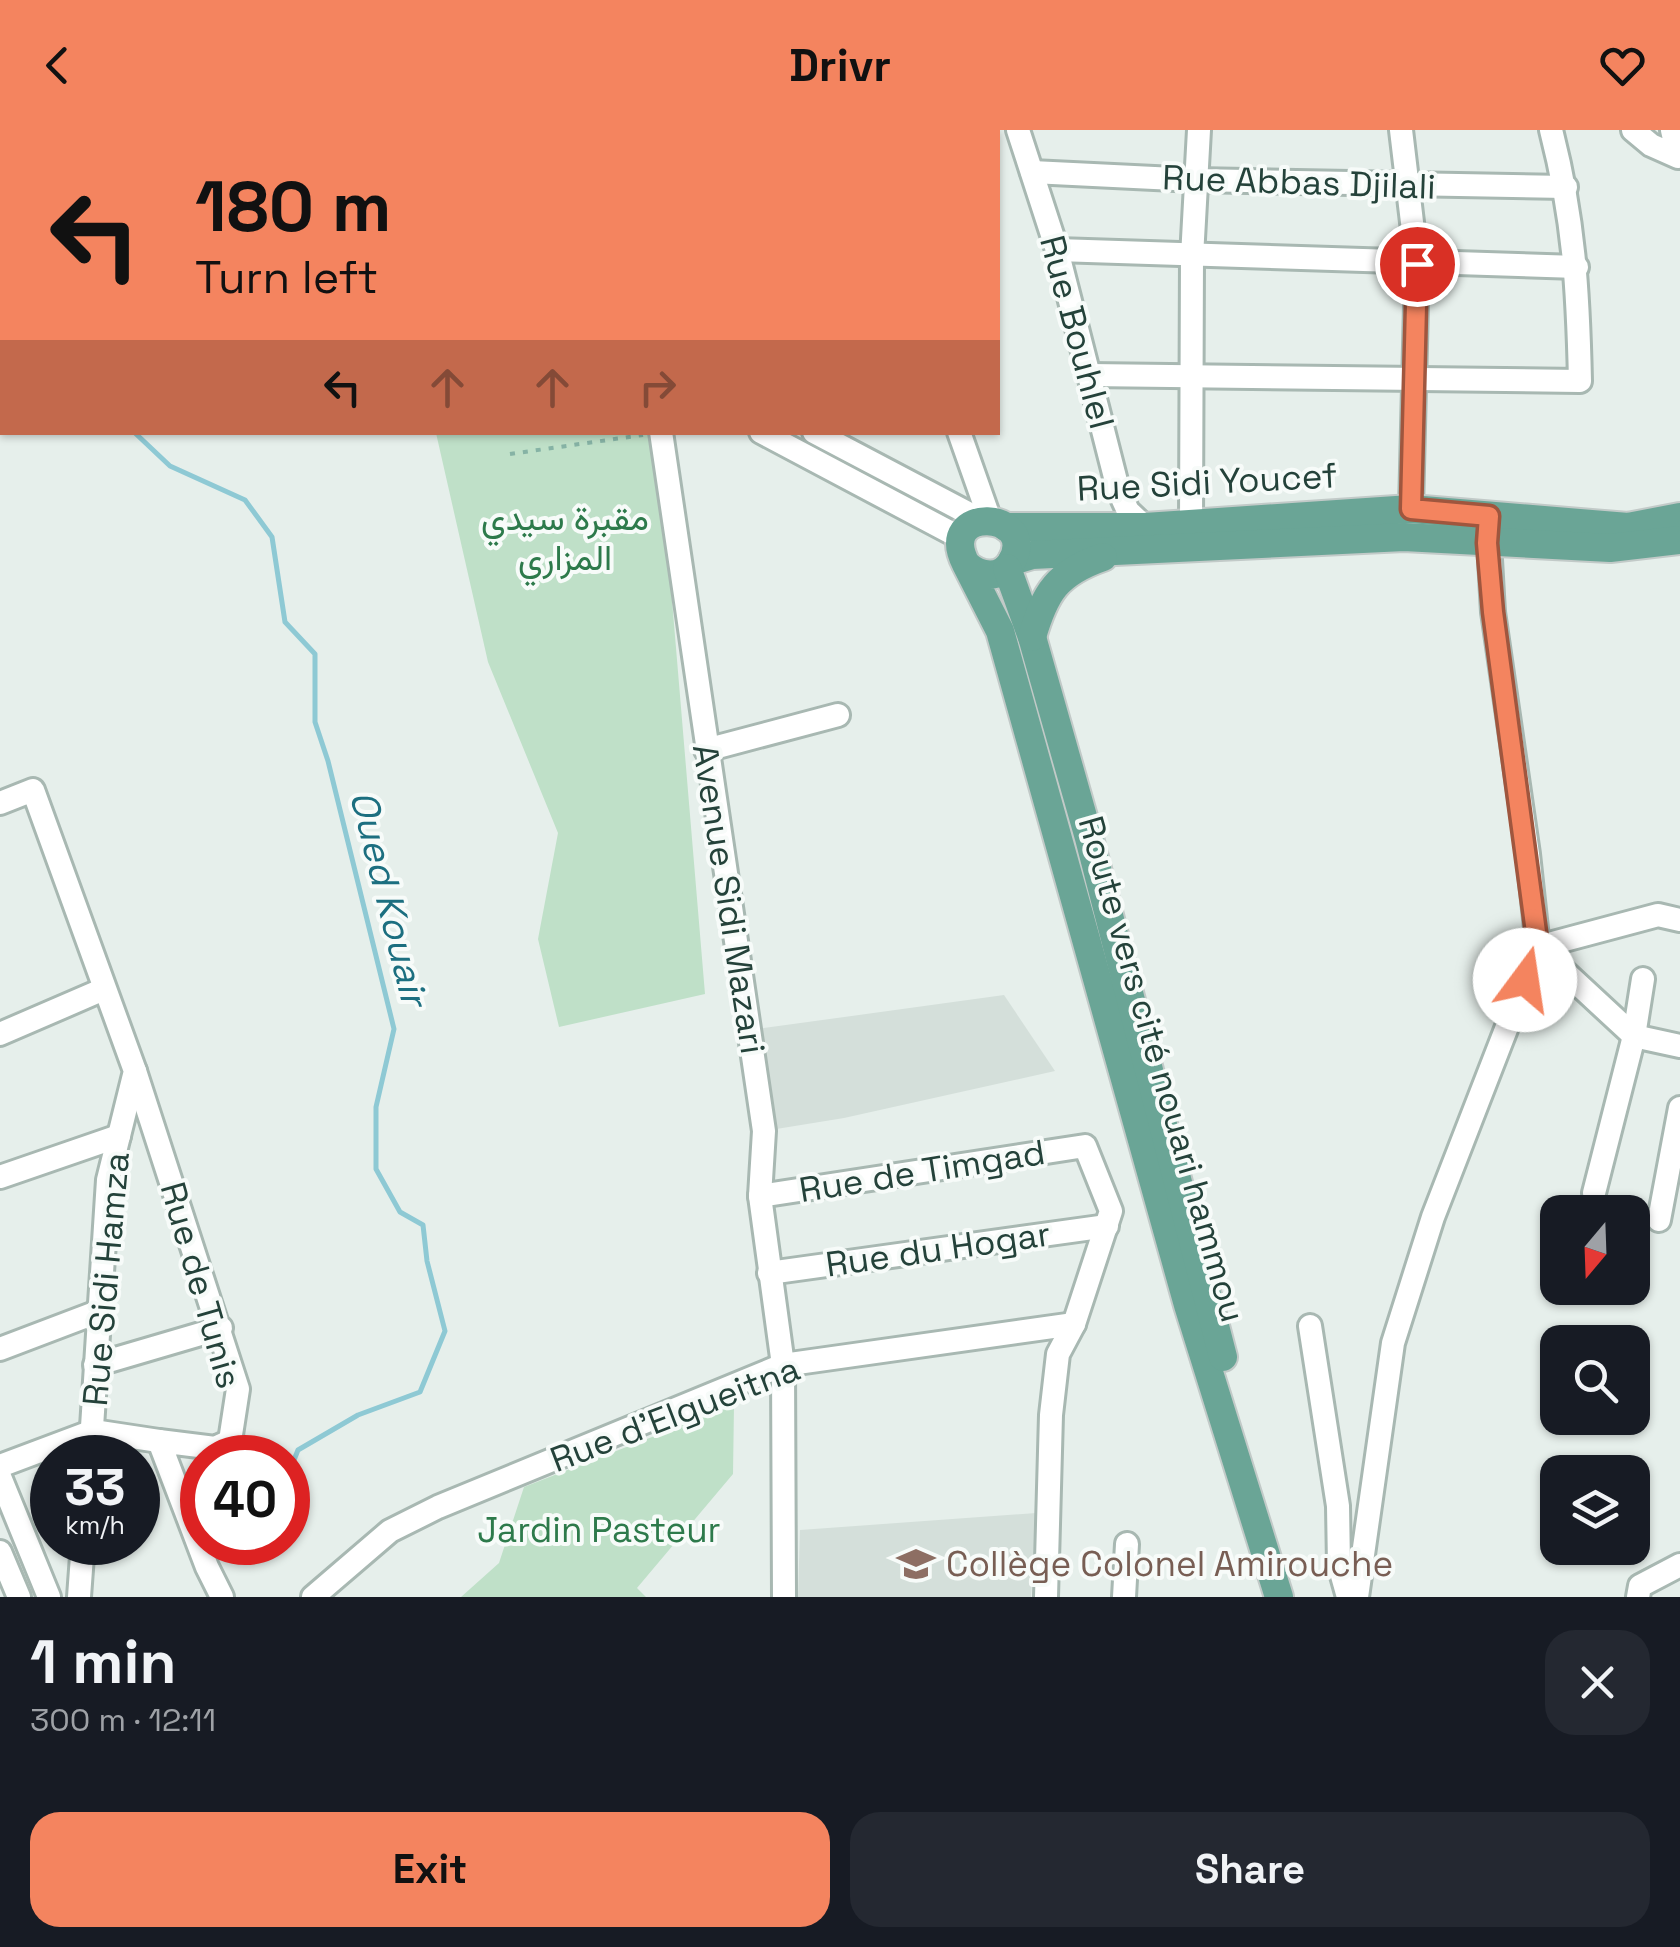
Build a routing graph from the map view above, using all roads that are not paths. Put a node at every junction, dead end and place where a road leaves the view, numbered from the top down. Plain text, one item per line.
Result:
1 (1018, 130) edge
2 (1199, 130) edge
3 (1401, 130) edge
4 (1551, 130) edge
5 (1633, 130) edge
6 (1672, 130) edge
7 (1032, 172) junction
8 (1195, 180) junction
9 (1407, 186) junction
10 (1566, 187) junction
11 (1056, 250) junction
12 (1192, 256) junction
13 (1417, 264) junction
14 (1577, 267) junction
15 (1089, 375) junction
16 (1190, 378) junction
17 (1415, 380) junction
18 (653, 435) edge
19 (766, 435) edge
20 (819, 435) edge
21 (960, 435) edge
22 (1411, 509) junction
23 (1680, 517) edge
24 (1191, 524) junction
25 (1144, 527) junction
26 (1488, 530) junction
27 (981, 534) junction
28 (1680, 540) edge
29 (1120, 551) junction
30 (1010, 565) junction
31 (1032, 637) junction
32 (838, 715) dead end
33 (706, 750) junction
34 (0, 804) edge
35 (1680, 920) edge
36 (1538, 947) junction
37 (1642, 979) dead end
38 (104, 988) junction
39 (0, 1034) edge
40 (1634, 1036) junction
41 (1680, 1046) edge
42 (135, 1071) junction
43 (1680, 1108) edge
44 (119, 1136) junction
45 (0, 1176) edge
46 (1594, 1193) dead end
47 (760, 1196) junction
48 (1658, 1220) dead end
49 (1107, 1226) junction
50 (769, 1273) junction
51 (100, 1311) junction
52 (1074, 1324) junction
53 (1310, 1326) dead end
54 (220, 1328) junction
55 (0, 1349) edge
56 (95, 1365) junction
57 (783, 1365) junction
58 (92, 1431) junction
59 (92, 1435) edge
60 (122, 1435) edge
61 (160, 1440) edge
62 (160, 1443) edge
63 (0, 1466) edge
64 (0, 1477) edge
65 (1127, 1544) dead end
66 (0, 1552) edge
67 (81, 1565) edge
68 (1680, 1565) edge
69 (19, 1597) edge
70 (49, 1597) edge
71 (79, 1597) edge
72 (222, 1597) edge
73 (313, 1597) edge
74 (784, 1597) edge
75 (1046, 1597) edge
76 (1124, 1597) edge
77 (1279, 1597) edge
78 (1298, 1597) edge
79 (1348, 1597) edge
80 (1357, 1597) edge
81 (1638, 1597) edge

1 - 7 street, Rue Bouhlel
2 - 8 street
3 - 9 street
4 - 10 street
5 - 6 street
7 - 8 street, Rue Abbas Djilali
7 - 11 street, Rue Bouhlel
8 - 9 street, Rue Abbas Djilali
8 - 12 street
9 - 10 street, Rue Abbas Djilali
9 - 13 street
10 - 14 street
11 - 12 street
11 - 15 street, Rue Bouhlel
12 - 13 street
12 - 16 street
13 - 14 street
13 - 17 street
14 - 17 street
15 - 16 street
15 - 25 street, Rue Bouhlel
16 - 17 street
16 - 24 street
17 - 22 street
18 - 33 street, Avenue Sidi Mazari
19 - 27 street
20 - 27 street
21 - 27 street
22 - 24 main road, Rue Sidi Youcef
22 - 26 main road, Rue Sidi Youcef
23 - 26 main road
24 - 25 main road, Rue Sidi Youcef
25 - 27 main road, Rue Sidi Youcef
26 - 28 main road
26 - 29 main road
26 - 36 street
27 - 30 main road, Route vers cité nouari hammou
27 - 30 main road
27 - 77 main road, Route vers cité nouari hammou
29 - 30 main road
29 - 31 main road
30 - 31 main road, Route vers cité nouari hammou
31 - 78 main road, Route vers cité nouari hammou
32 - 33 street
33 - 47 street, Avenue Sidi Mazari
34 - 38 street
35 - 36 street
36 - 40 street
36 - 80 street
37 - 40 street
38 - 39 street
38 - 42 street
40 - 41 street
40 - 46 street
42 - 44 street, Rue Sidi Hamza
42 - 54 street, Rue de Tunis
43 - 48 street
44 - 45 street
44 - 51 street, Rue Sidi Hamza
47 - 49 street, Rue de Timgad
47 - 50 street, Avenue Sidi Mazari
49 - 50 street, Rue du Hogar
49 - 52 street
50 - 57 street, Avenue Sidi Mazari
51 - 55 street
51 - 56 street, Rue Sidi Hamza
52 - 57 street, Rue d'Elgueitna
52 - 75 street
53 - 79 street
54 - 56 street
54 - 61 street, Rue de Tunis
56 - 58 street, Rue Sidi Hamza
57 - 73 street, Rue d'Elgueitna
57 - 74 street, Avenue Sidi Mazari
58 - 59 street, Rue Sidi Hamza
58 - 60 street
58 - 63 street
62 - 72 street
64 - 70 street
65 - 76 street
66 - 69 street
67 - 71 street
68 - 81 street

